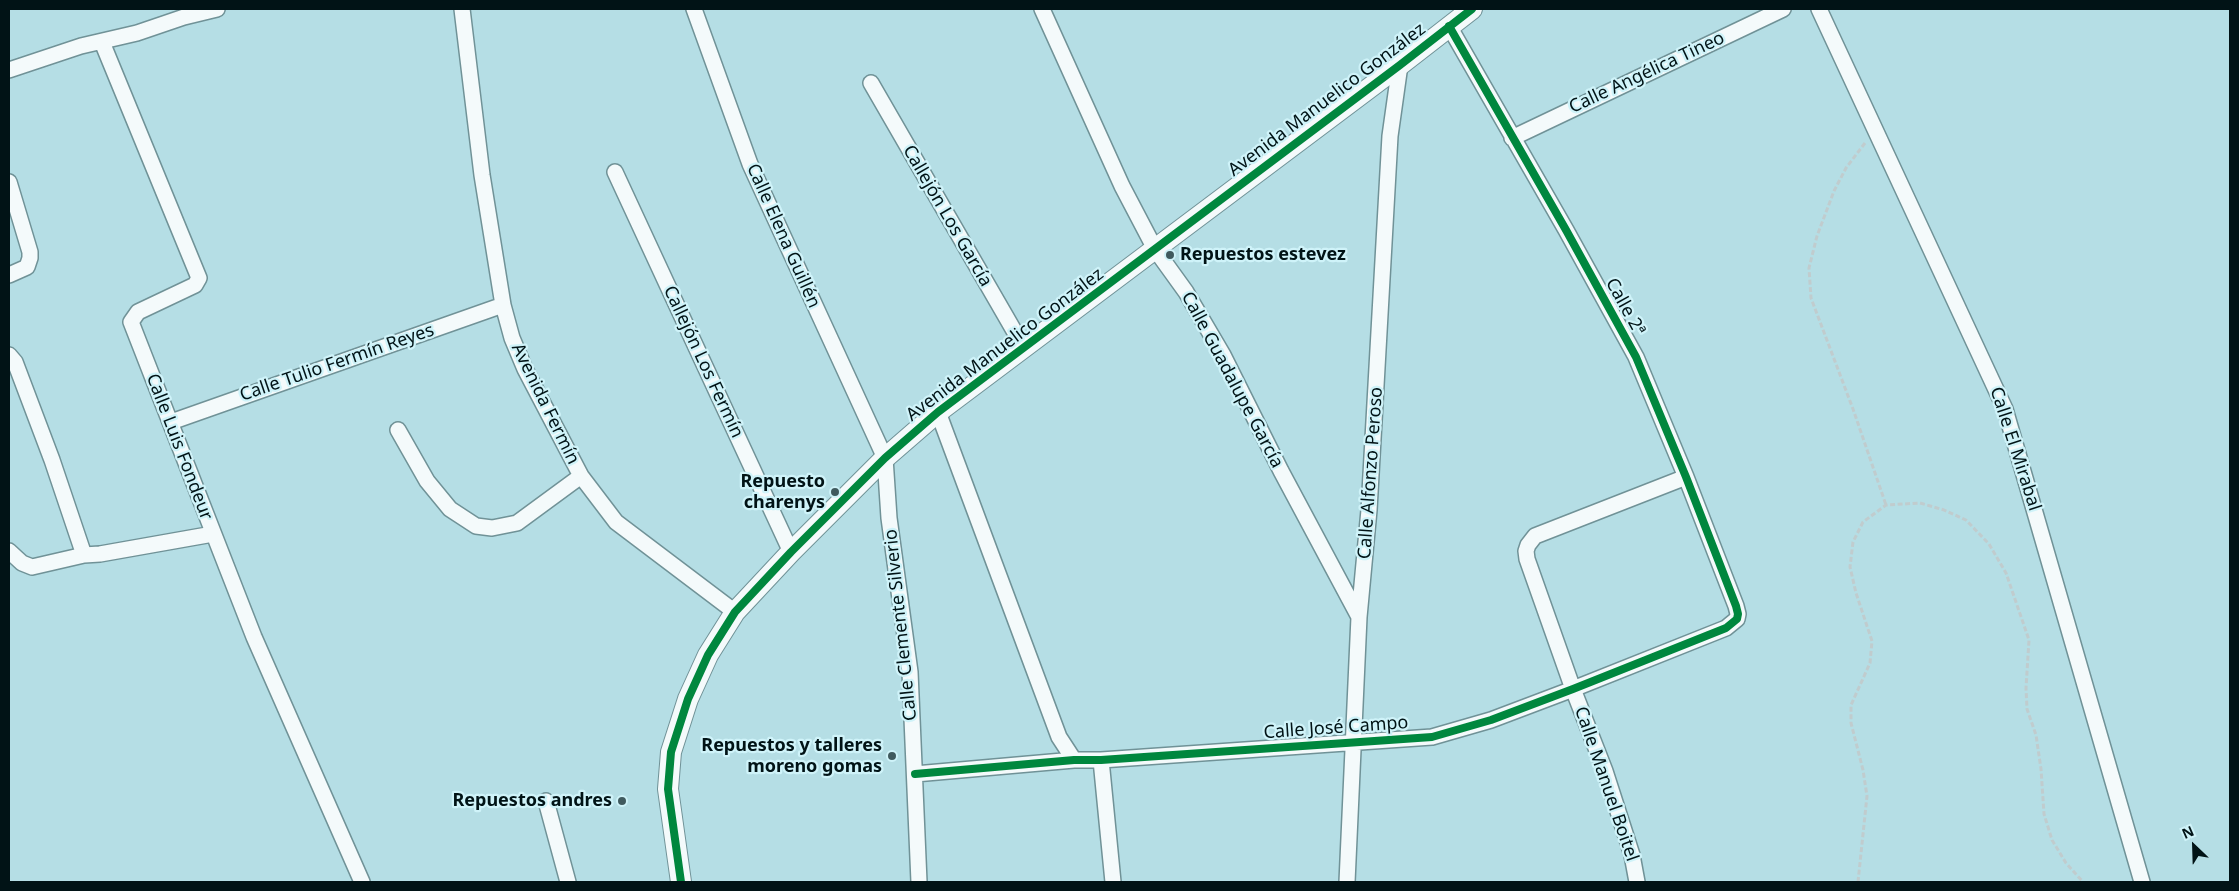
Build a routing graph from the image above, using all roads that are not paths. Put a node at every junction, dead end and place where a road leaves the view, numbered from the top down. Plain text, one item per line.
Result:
1 (217, 9) edge
2 (462, 9) edge
3 (694, 9) edge
4 (1042, 9) edge
5 (1472, 9) edge
6 (1783, 9) edge
7 (1819, 9) edge
8 (1449, 26) junction
9 (102, 42) junction
10 (1400, 65) junction
11 (9, 70) edge
12 (871, 83) dead end
13 (1512, 138) junction
14 (616, 172) dead end
15 (9, 182) edge
16 (1155, 250) junction
17 (9, 275) edge
18 (503, 305) junction
19 (1024, 348) junction
20 (9, 355) edge
21 (938, 412) junction
22 (171, 422) junction
23 (398, 430) dead end
24 (885, 458) junction
25 (581, 476) junction
26 (1686, 477) junction
27 (213, 534) junction
28 (9, 552) edge
29 (790, 552) junction
30 (84, 555) junction
31 (735, 612) junction
32 (1359, 617) junction
33 (1737, 620) joint
34 (1573, 689) junction
35 (1355, 740) junction
36 (1074, 760) junction
37 (1101, 760) junction
38 (915, 774) junction
39 (546, 801) dead end
40 (362, 882) edge
41 (568, 882) edge
42 (681, 882) edge
43 (919, 882) edge
44 (1114, 882) edge
45 (1347, 882) edge
46 (1637, 882) edge
47 (2142, 882) edge

1 - 9 street
2 - 18 street, Avenida Fermín
3 - 24 street, Calle Elena Guillén
4 - 16 street, Calle Guadalupe García
5 - 8 street, Avenida Manuelico González
6 - 13 street, Calle Angélica Tineo
7 - 47 street, Calle El Mirabal
8 - 10 street, Avenida Manuelico González
8 - 13 street, Calle 2ª
9 - 11 street
9 - 22 street, Calle Luis Fondeur
10 - 16 street, Avenida Manuelico González
10 - 32 street, Calle Alfonzo Peroso
12 - 19 street, Callejón Los García
13 - 26 street, Calle 2ª
14 - 29 street, Callejón Los Fermín
15 - 17 street
16 - 19 street, Avenida Manuelico González
16 - 32 street, Calle Guadalupe García
18 - 22 street, Calle Tulio Fermín Reyes
18 - 25 street, Avenida Fermín
19 - 21 street, Avenida Manuelico González
20 - 30 street
21 - 24 street, Avenida Manuelico González
21 - 36 street
22 - 27 street, Calle Luis Fondeur
23 - 25 street
24 - 29 street, Avenida Manuelico González
24 - 38 street, Calle Clemente Silverio
25 - 31 street, Avenida Fermín
26 - 33 street, Calle 2ª
26 - 34 street, Calle Manuel Boitel
27 - 30 street
27 - 40 street, Calle Luis Fondeur
28 - 30 street
29 - 31 street, Avenida Manuelico González
31 - 42 street, Avenida Manuelico González
32 - 35 street, Calle Alfonzo Peroso
33 - 34 street, Calle José Campo
34 - 35 street, Calle José Campo
34 - 46 street, Calle Manuel Boitel
35 - 37 street, Calle José Campo
35 - 45 street, Calle Alfonzo Peroso
36 - 37 street, Calle José Campo
36 - 38 street, Calle José Campo
37 - 44 street
38 - 43 street, Calle Clemente Silverio
39 - 41 street

